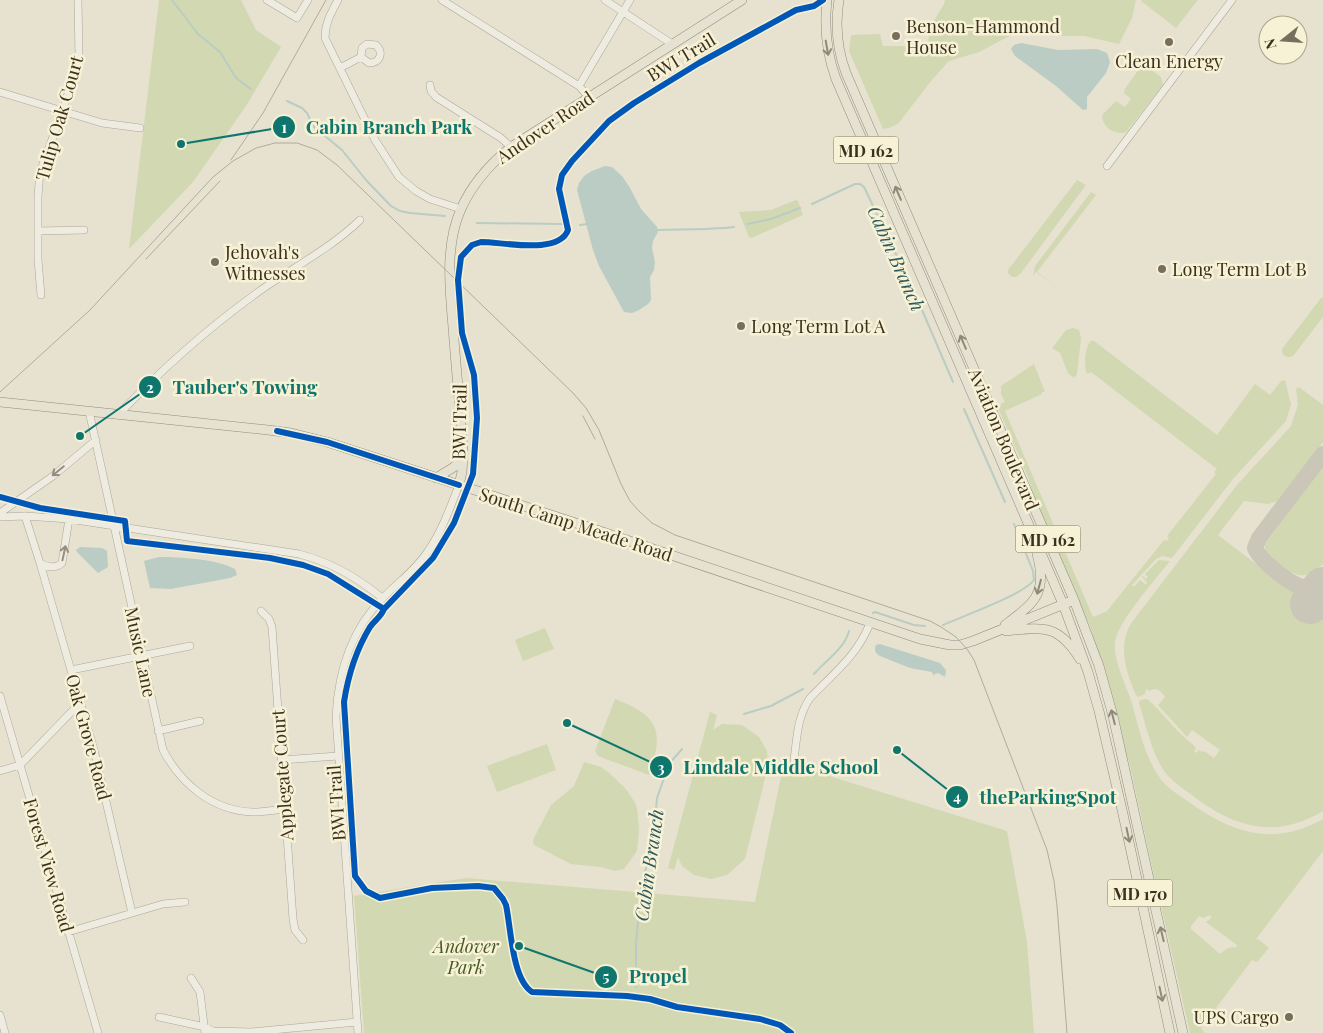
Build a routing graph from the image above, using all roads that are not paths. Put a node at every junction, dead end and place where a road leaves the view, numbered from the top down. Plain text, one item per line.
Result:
1 (78, 0) edge
2 (267, 0) edge
3 (308, 0) edge
4 (338, 0) edge
5 (442, 0) edge
6 (605, 0) edge
7 (630, 0) edge
8 (742, 0) edge
9 (827, 0) edge
10 (839, 0) edge
11 (1232, 0) edge
12 (623, 10) junction
13 (672, 44) junction
14 (361, 57) dead end
15 (340, 68) junction
16 (430, 85) dead end
17 (579, 86) junction
18 (0, 92) edge
19 (589, 97) junction
20 (63, 110) junction
21 (140, 128) dead end
22 (511, 147) junction
23 (870, 158) junction
24 (885, 163) junction
25 (1106, 166) dead end
26 (461, 209) junction
27 (360, 220) dead end
28 (84, 230) dead end
29 (38, 231) junction
30 (41, 295) dead end
31 (0, 402) edge
32 (89, 411) junction
33 (118, 415) junction
34 (96, 440) junction
35 (463, 458) junction
36 (436, 478) junction
37 (459, 485) junction
38 (15, 502) junction
39 (0, 513) edge
40 (22, 516) junction
41 (0, 517) edge
42 (69, 519) junction
43 (1028, 522) junction
44 (115, 526) junction
45 (40, 563) junction
46 (382, 598) junction
47 (1074, 600) junction
48 (1063, 604) junction
49 (261, 611) dead end
50 (870, 623) junction
51 (996, 632) junction
52 (190, 646) dead end
53 (142, 655) junction
54 (70, 670) junction
55 (1088, 672) junction
56 (0, 696) edge
57 (80, 703) junction
58 (200, 721) dead end
59 (158, 731) junction
60 (338, 756) junction
61 (281, 760) junction
62 (794, 760) dead end
63 (20, 765) junction
64 (0, 771) edge
65 (284, 810) junction
66 (185, 902) dead end
67 (132, 913) junction
68 (68, 932) junction
69 (303, 940) dead end
70 (192, 978) dead end
71 (0, 1015) edge
72 (159, 1016) dead end
73 (357, 1022) junction
74 (205, 1030) edge
75 (5, 1033) edge
76 (98, 1033) edge
77 (358, 1033) edge
78 (1170, 1033) edge
79 (1184, 1033) edge

1 - 20 street, Tulip Oak Court
2 - 3 street
4 - 15 street
5 - 17 street
6 - 12 street
7 - 12 street
8 - 13 main road, Andover Road
9 -> 23 main road, Aviation Boulevard / MD 162
10 - 24 main road, Aviation Boulevard / MD 162
11 - 25 street
12 - 13 street
12 - 17 street
13 - 19 main road, Andover Road
14 - 15 street
15 - 26 street
16 - 22 street
17 - 19 street
18 - 20 street
19 - 22 main road, Andover Road
20 - 21 street
20 - 29 street, Tulip Oak Court
22 - 26 main road, Andover Road
23 - 24 main road
23 - 43 main road, Aviation Boulevard / MD 162
47 -> 24 main road, Aviation Boulevard / MD 162
26 - 35 main road, Andover Road
27 - 33 street
28 - 29 street
29 - 30 street, Tulip Oak Court
31 - 32 main road, South Camp Meade Road / MD 170
32 - 33 main road, South Camp Meade Road / MD 170
32 - 34 street, Music Lane
33 - 36 main road, South Camp Meade Road / MD 170
34 -> 38 street
34 - 44 street, Music Lane
35 - 36 main road
35 - 37 main road, Andover Road
36 - 37 main road, South Camp Meade Road / MD 170
37 - 46 street, Andover Road
37 - 50 main road, South Camp Meade Road / MD 170
38 - 39 street
38 - 40 street, Oak Grove Road
40 - 41 street
40 - 42 street
40 - 45 street, Oak Grove Road
42 - 44 street
45 -> 42 street
43 - 48 main road, Aviation Boulevard / MD 162
43 -> 51 main road
44 - 46 street
44 - 53 street, Music Lane
45 - 54 street, Oak Grove Road
46 - 60 street, Andover Road
47 - 48 main road, MD 170
79 -> 47 main road, Aviation Boulevard / MD 170
48 - 51 main road, MD 170
48 - 55 main road, Aviation Boulevard / MD 162
49 - 61 street, Applegate Court
50 - 51 main road, South Camp Meade Road / MD 170
50 - 62 street
51 - 55 main road, MD 170
52 - 53 street
53 - 54 street
53 - 59 street, Music Lane
54 - 57 street, Oak Grove Road
55 -> 78 main road, Aviation Boulevard / MD 170
56 - 63 street, Forest View Road
57 - 63 street
57 - 67 street, Oak Grove Road
58 - 59 street
59 - 65 street, Music Lane
60 - 61 street
60 - 73 street, Andover Road
61 - 65 street, Applegate Court
63 - 64 street
63 - 68 street, Forest View Road
65 - 69 street, Applegate Court
66 - 67 street
67 - 68 street
68 - 76 street, Forest View Road
70 - 74 street
71 - 75 street
72 - 74 street
73 - 74 street
73 - 77 street, Andover Road

